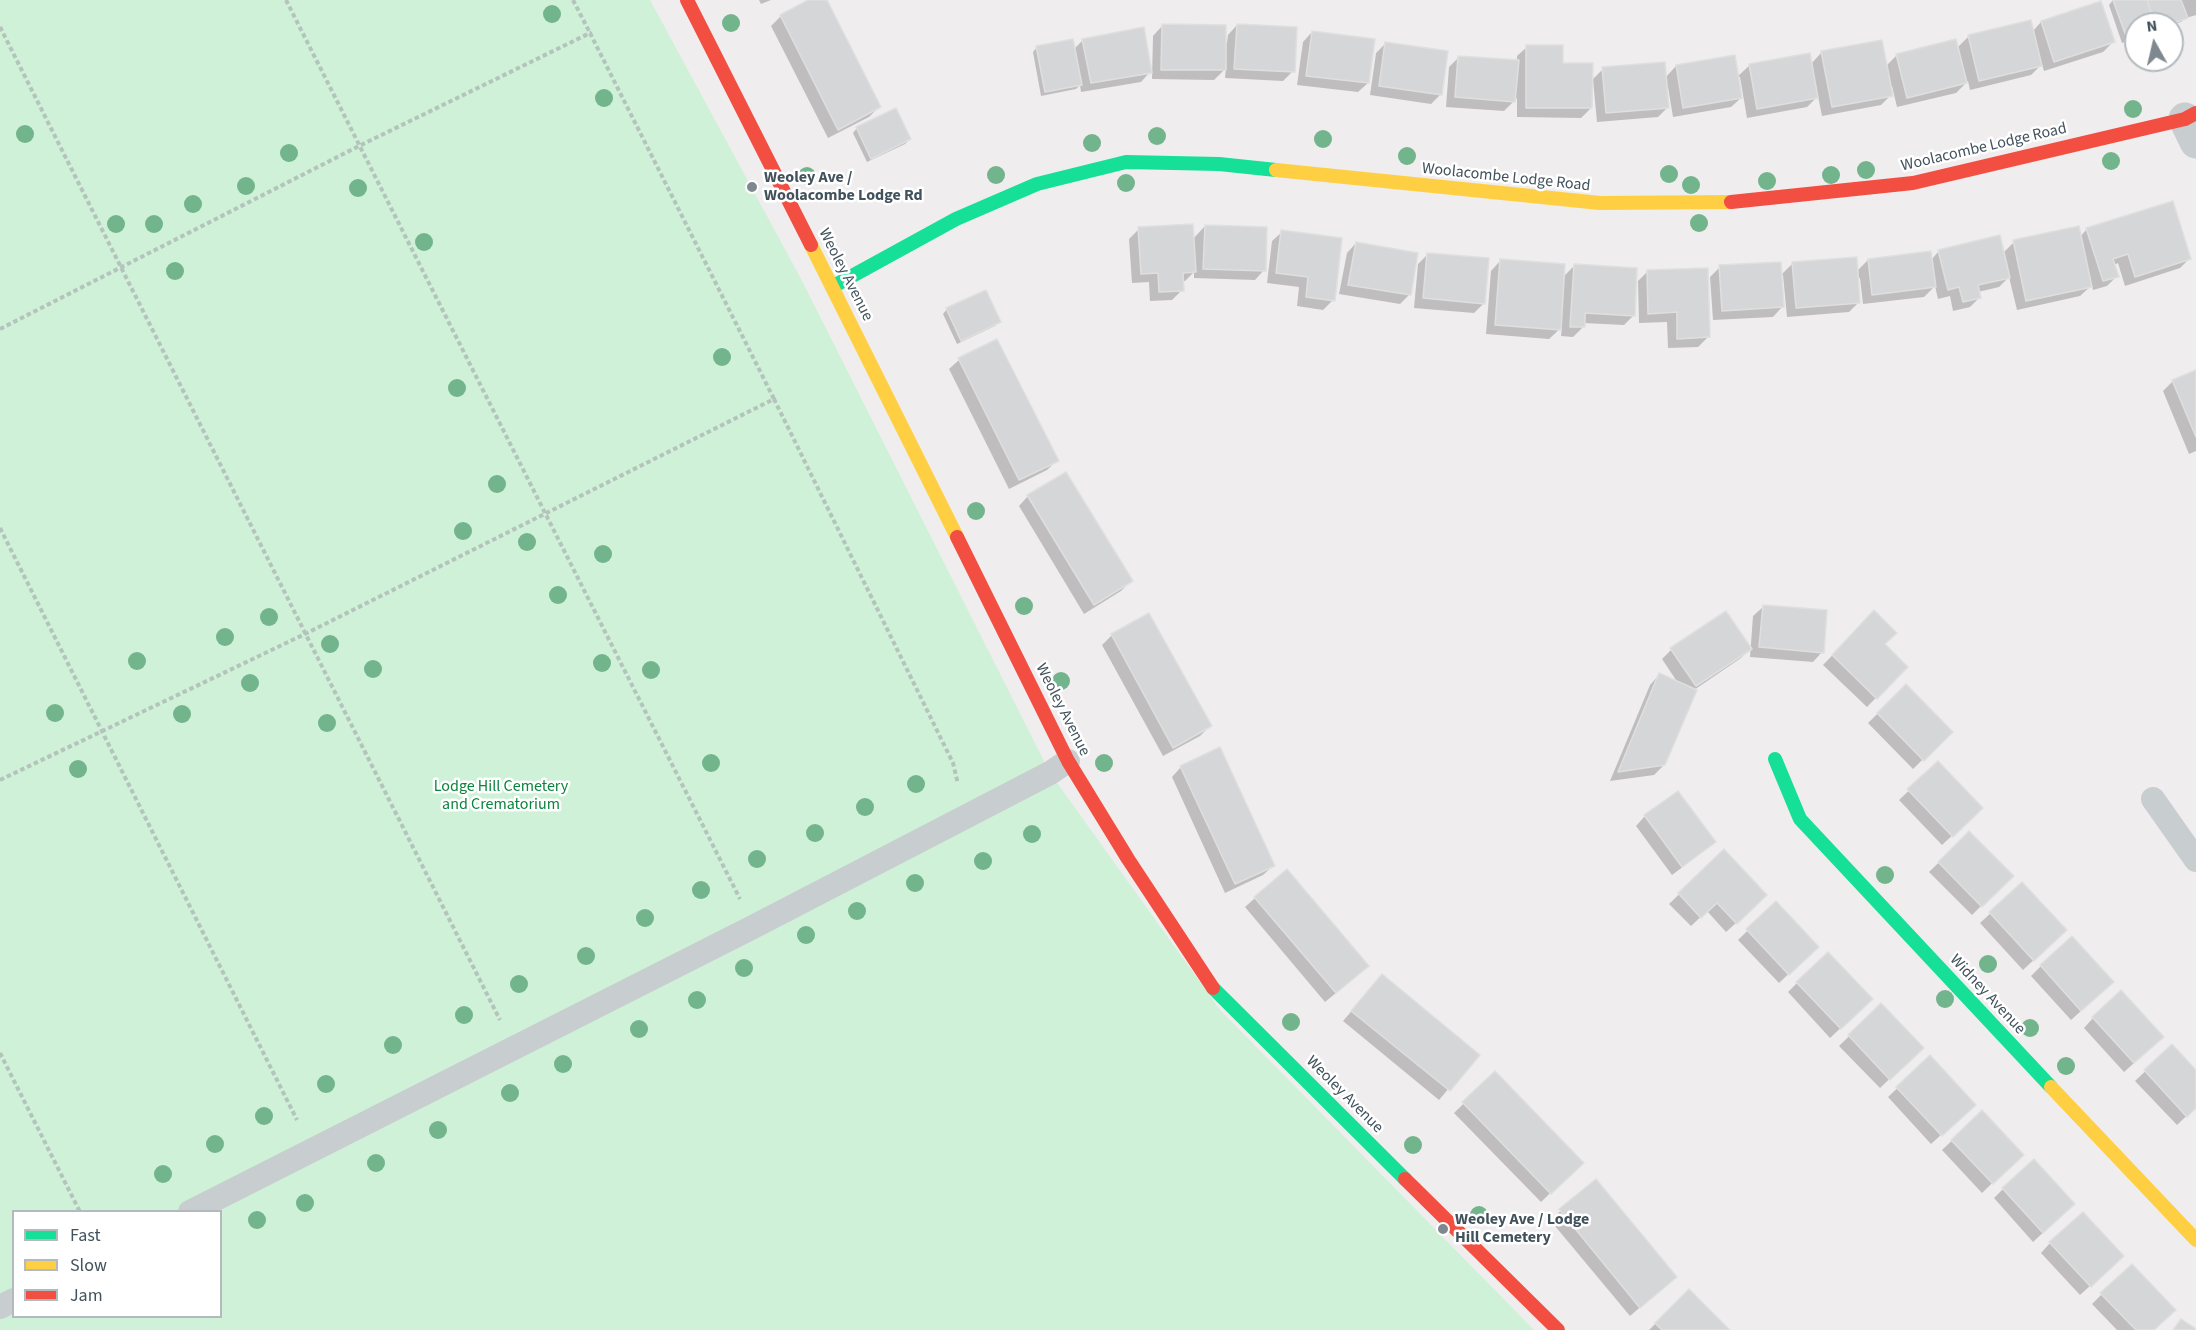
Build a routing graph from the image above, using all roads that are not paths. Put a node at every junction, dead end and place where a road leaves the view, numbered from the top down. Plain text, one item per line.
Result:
1 (687, 0) edge
2 (2192, 124) edge
3 (832, 286) junction
4 (1775, 759) dead end
5 (1068, 761) junction
6 (2153, 799) dead end
7 (2196, 860) edge
8 (194, 1210) edge
9 (2196, 1239) edge
10 (1558, 1330) edge

1 - 3 street, Weoley Avenue
2 - 3 street, Woolacombe Lodge Road
3 - 5 street, Weoley Avenue
4 - 9 street, Widney Avenue
5 - 8 lane
5 - 10 street, Weoley Avenue
6 - 7 lane

